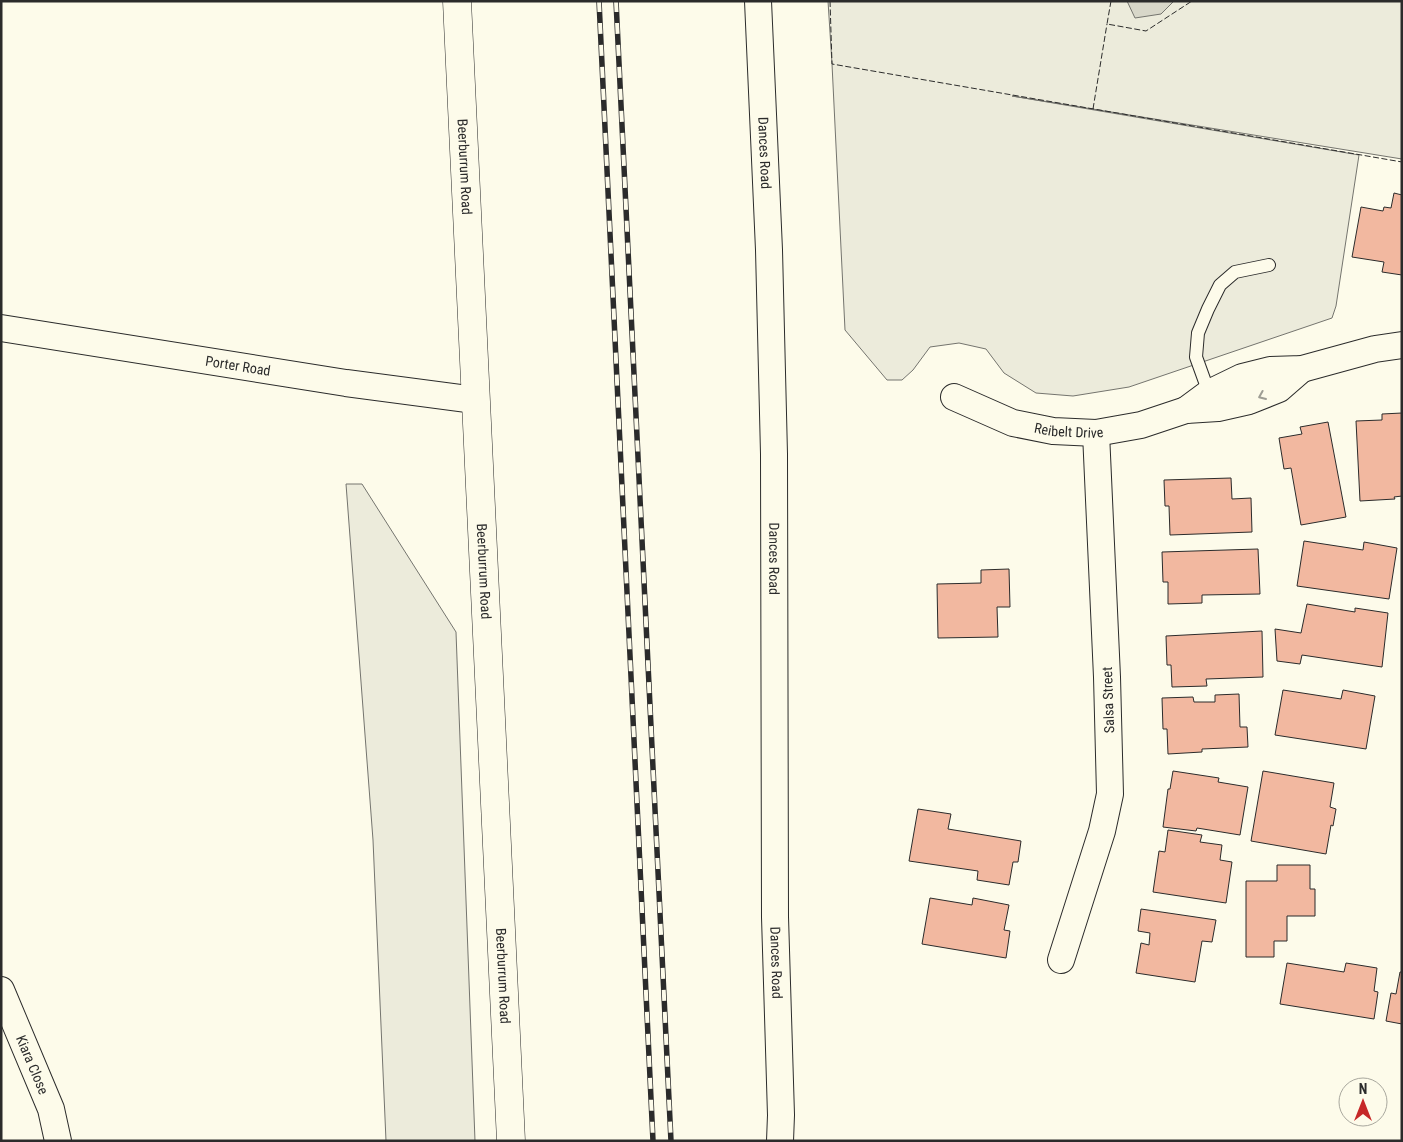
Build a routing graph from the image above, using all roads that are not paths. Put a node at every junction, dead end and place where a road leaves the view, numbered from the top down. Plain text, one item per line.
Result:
1 (457, 1) edge
2 (758, 1) edge
3 (1268, 265) dead end
4 (1, 328) edge
5 (1402, 345) edge
6 (1302, 369) junction
7 (1209, 393) junction
8 (954, 397) dead end
9 (475, 400) junction
10 (1186, 410) junction
11 (1096, 433) junction
12 (1061, 960) dead end
13 (1, 990) edge
14 (782, 1132) edge
15 (58, 1141) edge
16 (511, 1141) edge

1 - 9 main road, Beerburrum Road
2 - 14 street, Dances Road
3 - 7 lane
4 - 9 street, Porter Road
5 - 6 street, Reibelt Drive
6 - 7 street, Reibelt Drive
6 -> 10 street, Reibelt Drive
7 - 10 street, Reibelt Drive
8 - 11 street, Reibelt Drive
9 - 16 main road, Beerburrum Road
10 - 11 street, Reibelt Drive
11 - 12 street, Salsa Street
13 - 15 street, Kiara Close

